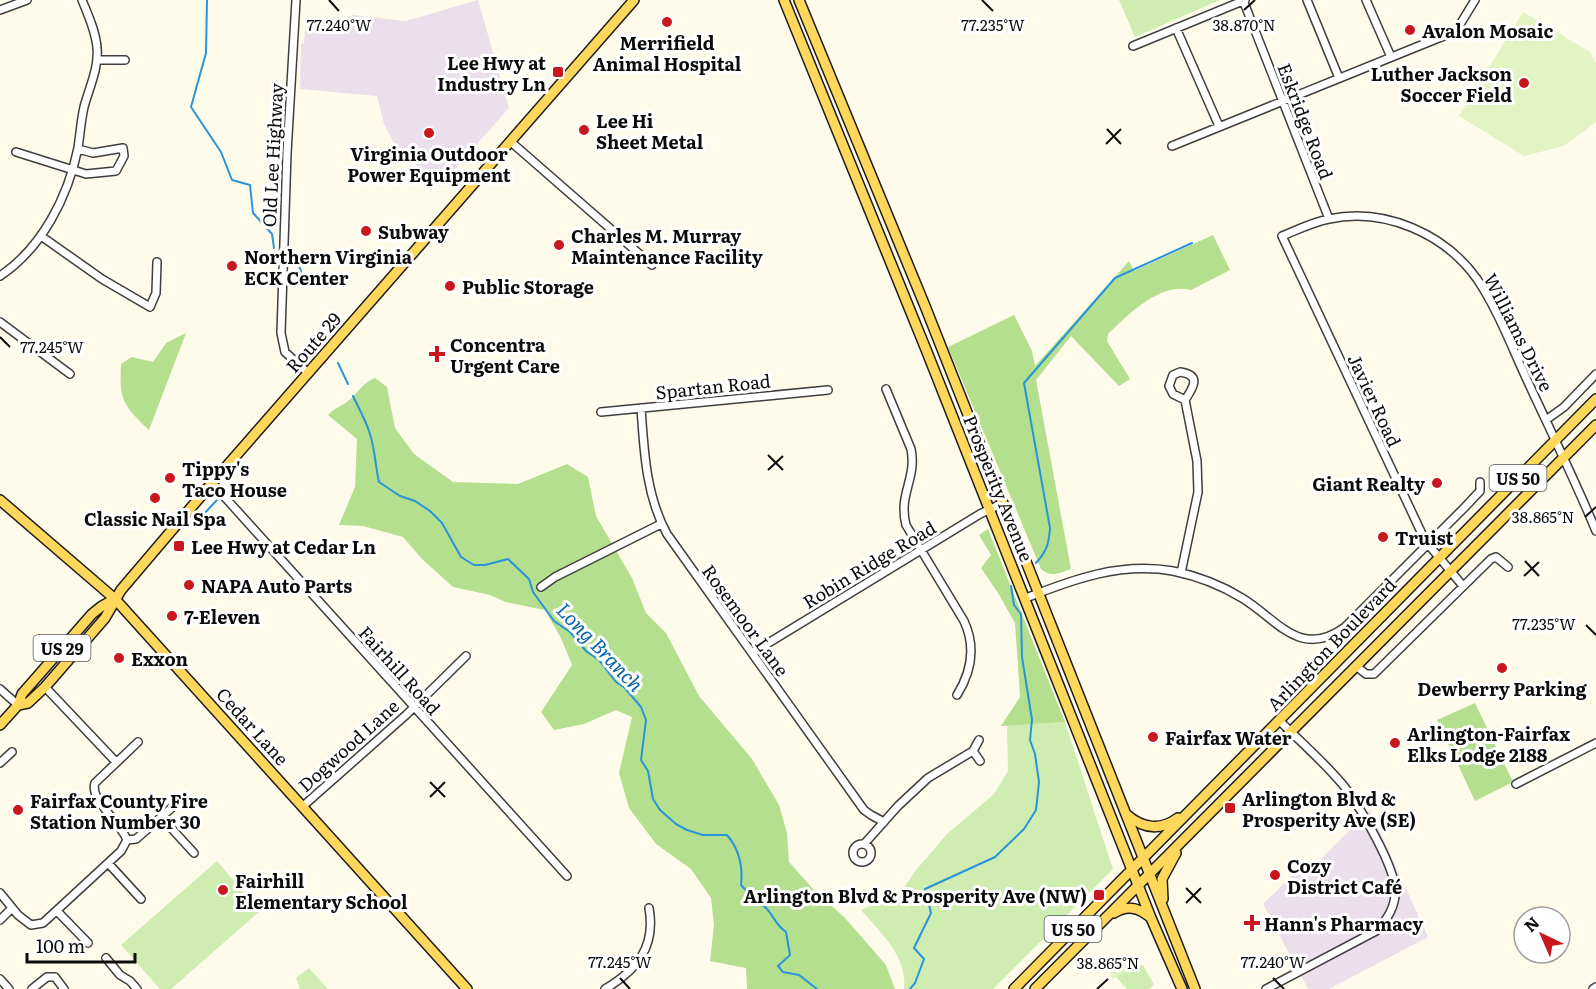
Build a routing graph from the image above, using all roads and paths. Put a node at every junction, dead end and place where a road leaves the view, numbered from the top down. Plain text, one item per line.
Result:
1 (27, 0) edge
2 (82, 0) edge
3 (296, 0) edge
4 (634, 0) edge
5 (784, 0) edge
6 (799, 0) edge
7 (1244, 0) edge
8 (1307, 0) edge
9 (1366, 0) edge
10 (1475, 0) edge
11 (0, 10) edge
12 (1176, 28) junction
13 (1133, 46) dead end
14 (1391, 57) junction
15 (97, 60) junction
16 (125, 60) dead end
17 (1339, 78) junction
18 (1282, 100) junction
19 (1219, 126) junction
20 (510, 142) junction
21 (1172, 146) dead end
22 (78, 148) junction
23 (16, 152) dead end
24 (72, 169) junction
25 (1329, 219) junction
26 (41, 236) junction
27 (1282, 237) joint
28 (157, 262) dead end
29 (652, 265) dead end
30 (0, 276) edge
31 (0, 322) edge
32 (70, 374) dead end
33 (308, 374) junction
34 (1596, 374) edge
35 (886, 388) dead end
36 (828, 390) dead end
37 (1596, 399) edge
38 (1185, 400) dead end
39 (641, 408) junction
40 (601, 412) dead end
41 (1546, 420) junction
42 (1596, 425) edge
43 (1556, 440) junction
44 (1564, 457) junction
45 (1480, 482) dead end
46 (212, 483) junction
47 (0, 500) edge
48 (1003, 503) junction
49 (990, 509) junction
50 (661, 524) junction
51 (1596, 531) edge
52 (1428, 544) junction
53 (922, 551) junction
54 (1439, 557) junction
55 (1508, 567) dead end
56 (1451, 571) junction
57 (1181, 573) junction
58 (1463, 586) junction
59 (542, 587) dead end
60 (1038, 593) junction
61 (115, 598) junction
62 (1026, 598) junction
63 (752, 653) junction
64 (466, 656) dead end
65 (1356, 666) junction
66 (45, 687) junction
67 (0, 689) edge
68 (957, 695) dead end
69 (18, 705) junction
70 (413, 708) junction
71 (1279, 720) junction
72 (0, 725) edge
73 (1291, 732) junction
74 (979, 740) dead end
75 (138, 742) dead end
76 (1596, 743) edge
77 (973, 751) junction
78 (12, 752) dead end
79 (980, 761) dead end
80 (116, 762) junction
81 (0, 763) edge
82 (1516, 784) dead end
83 (183, 798) dead end
84 (1199, 802) junction
85 (302, 807) junction
86 (1125, 812) junction
87 (162, 818) junction
88 (884, 822) junction
89 (128, 840) junction
90 (1183, 841) junction
91 (865, 843) dead end
92 (194, 853) dead end
93 (1143, 859) junction
94 (108, 863) junction
95 (1133, 869) junction
96 (1149, 874) junction
97 (567, 876) dead end
98 (1139, 885) junction
99 (0, 893) edge
100 (141, 899) dead end
101 (12, 908) junction
102 (649, 908) dead end
103 (57, 911) junction
104 (1164, 912) junction
105 (1151, 918) junction
106 (0, 920) edge
107 (1102, 922) junction
108 (88, 943) dead end
109 (106, 958) dead end
110 (0, 979) edge
111 (9, 989) edge
112 (32, 989) edge
113 (64, 989) edge
114 (137, 989) edge
115 (467, 989) edge
116 (605, 989) edge
117 (1014, 989) edge
118 (1035, 989) edge
119 (1182, 989) edge
120 (1195, 989) edge
121 (1266, 989) edge

1 - 11 street
2 - 15 street
3 - 33 street, Old Lee Highway
4 - 20 main road, Route 29 / US 29
5 - 49 main road, Prosperity Avenue
6 - 48 main road, Prosperity Avenue
7 - 12 street
7 - 18 street, Eskridge Road
8 - 17 street
9 - 14 street
10 - 14 street
12 - 13 street
12 - 19 street
14 - 17 street
15 - 16 street
15 - 22 street
17 - 18 street
18 - 19 street
18 - 25 street, Eskridge Road
19 - 21 street
20 - 29 street
20 - 33 main road, Route 29 / US 29
22 - 24 street
22 - 24 street
23 - 24 street
24 - 26 street
25 - 27 street, Williams Drive
25 - 41 street, Williams Drive
26 - 28 street
26 - 30 street
27 - 52 street, Javier Road
31 - 32 street
33 - 46 main road, Route 29 / US 29
34 - 41 street
35 - 53 street
36 - 39 street, Spartan Road
37 - 43 main road, Arlington Boulevard / US 50
38 - 57 street
39 - 40 street, Spartan Road
39 - 50 street, Rosemoor Lane
41 - 43 street, Williams Drive
42 - 44 main road, Arlington Boulevard / US 50
43 - 44 street, Williams Drive
43 - 54 main road, Arlington Boulevard / US 50
44 - 51 street, Williams Drive
44 - 56 main road, Arlington Boulevard / US 50
45 - 52 street
46 - 61 main road, Route 29 / US 29
46 - 70 street, Fairhill Road
47 - 61 main road, Cedar Lane
48 - 49 street, Robin Ridge Road
48 - 60 main road, Prosperity Avenue
49 - 53 street, Robin Ridge Road
49 - 62 main road, Prosperity Avenue
50 - 59 street
50 - 63 street, Rosemoor Lane
52 - 54 street, Javier Road
52 - 57 street
53 - 63 street, Robin Ridge Road
53 - 68 street
54 - 56 street, Javier Road
54 - 71 main road, Arlington Boulevard / US 50
55 - 58 street
56 - 58 street, Javier Road
56 - 65 main road, Arlington Boulevard / US 50
57 - 60 street
58 - 65 street
60 - 62 street
60 - 86 main road, Prosperity Avenue
61 - 66 main road, Route 29 / US 29
61 - 69 main road, Route 29 / US 29
61 - 85 main road, Cedar Lane
62 - 95 main road, Prosperity Avenue
63 - 88 street, Rosemoor Lane
64 - 70 street, Dogwood Lane
65 - 73 main road, Arlington Boulevard / US 50
66 - 69 main road, Route 29 / US 29
66 - 80 street
67 - 69 street
69 - 72 main road, Route 29 / US 29
70 - 85 street, Dogwood Lane
70 - 97 street, Fairhill Road
71 - 73 street
71 - 84 main road, Arlington Boulevard / US 50
73 - 90 main road, Arlington Boulevard / US 50
73 - 121 street
74 - 77 street
75 - 80 street
76 - 82 street
77 - 79 street
77 - 88 street
78 - 81 street
80 - 89 street
83 - 87 street
84 - 86 main road
84 - 93 main road, Arlington Boulevard / US 50
85 - 115 main road, Cedar Lane
86 - 93 main road, Prosperity Avenue
87 - 89 street
87 - 92 street
88 - 91 street
89 - 94 street
90 - 96 main road, Arlington Boulevard / US 50
90 - 104 main road
93 - 95 main road, Arlington Boulevard / US 50
93 - 96 main road, Prosperity Avenue
94 - 100 street
94 - 103 street
95 - 98 main road, Prosperity Avenue
95 - 117 main road, Arlington Boulevard / US 50
96 - 98 main road, Arlington Boulevard / US 50
96 - 104 main road, Prosperity Avenue
98 - 105 main road, Prosperity Avenue
98 - 107 main road, Arlington Boulevard / US 50
99 - 101 street
101 - 103 street
101 - 106 street
102 - 116 street
103 - 108 street
104 - 120 main road, Prosperity Avenue
105 - 107 main road
105 - 119 main road, Prosperity Avenue
107 - 118 main road, Arlington Boulevard / US 50
109 - 114 street
110 - 111 street
112 - 113 street

